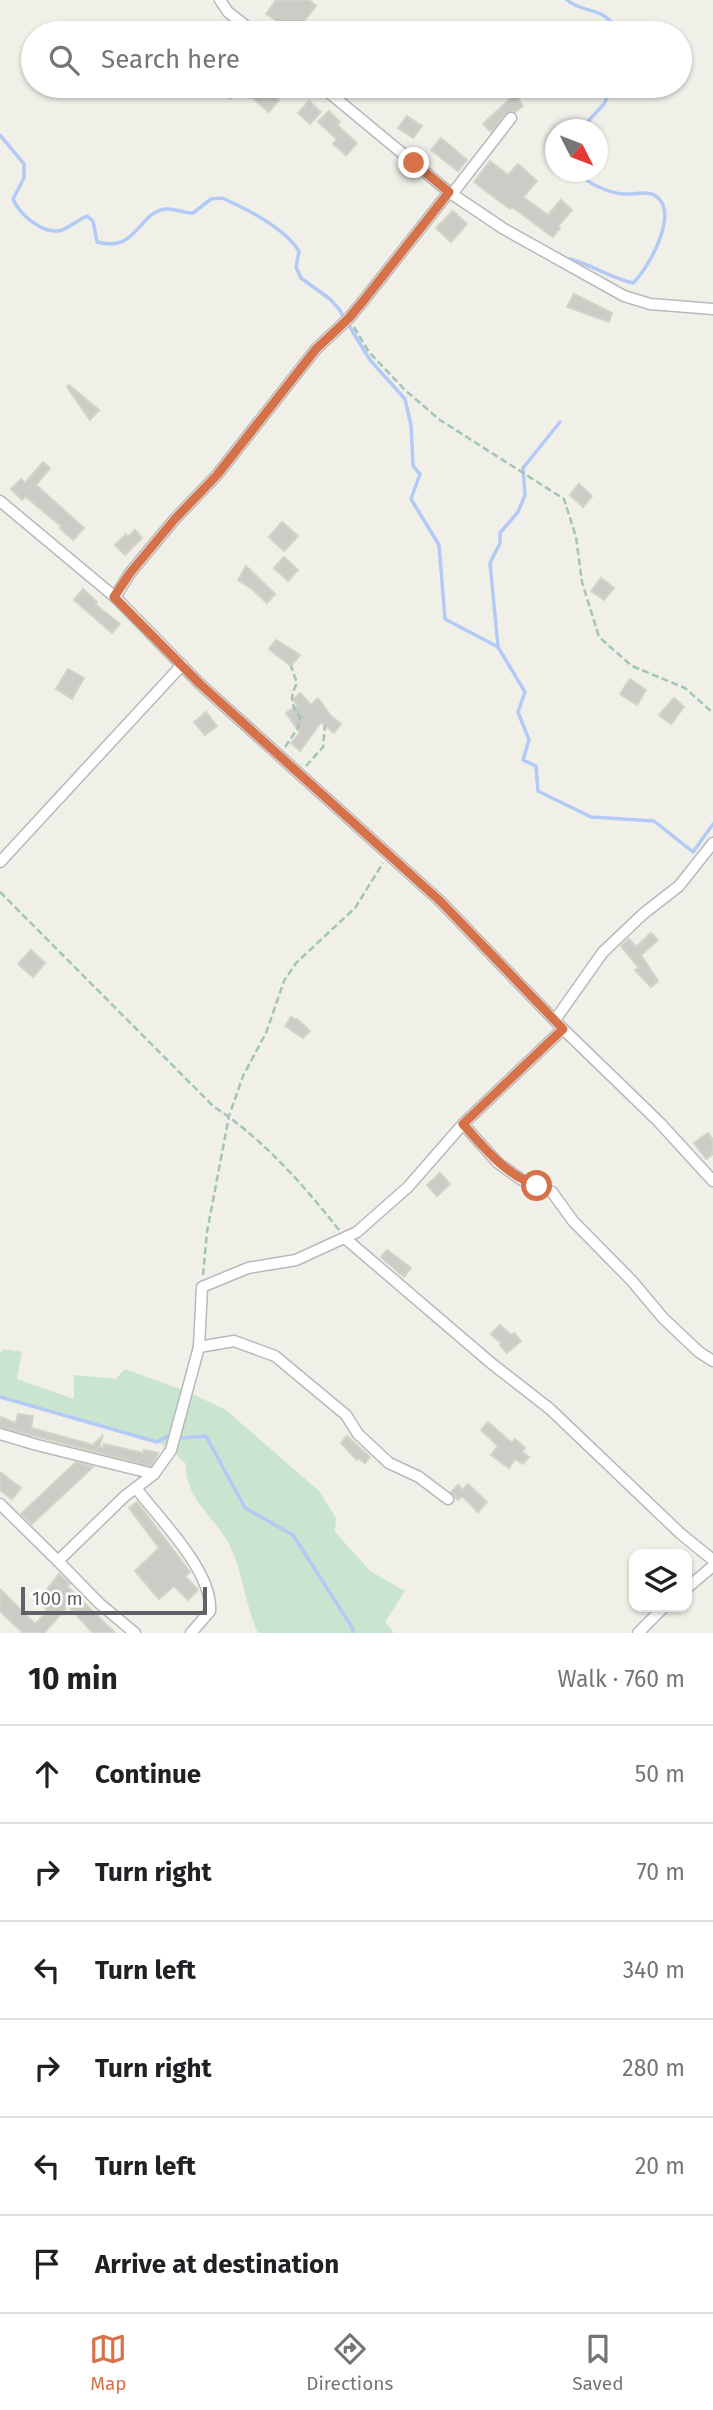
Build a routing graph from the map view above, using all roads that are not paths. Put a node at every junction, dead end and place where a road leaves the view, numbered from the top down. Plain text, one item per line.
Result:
1 (220, 0) edge
2 (240, 21) edge
3 (336, 98) edge
4 (511, 118) dead end
5 (451, 193) junction
6 (713, 309) edge
7 (0, 501) edge
8 (114, 597) junction
9 (182, 665) junction
10 (713, 842) edge
11 (0, 862) edge
12 (555, 1020) junction
13 (563, 1029) junction
14 (463, 1124) junction
15 (713, 1181) edge
16 (346, 1239) junction
17 (199, 1347) junction
18 (713, 1361) edge
19 (0, 1434) edge
20 (154, 1474) junction
21 (136, 1488) junction
22 (448, 1499) dead end
23 (0, 1504) edge
24 (713, 1560) edge
25 (58, 1561) junction
26 (713, 1566) edge
27 (692, 1584) edge
28 (659, 1612) edge
29 (135, 1633) edge
30 (191, 1633) edge
31 (638, 1633) edge

1 - 2 street
3 - 5 street
4 - 5 street
5 - 6 street
5 - 8 street
7 - 8 street
8 - 9 street
9 - 11 street
9 - 12 street
10 - 12 street
12 - 13 street
13 - 14 street
13 - 15 street
14 - 16 street
14 - 18 street
16 - 17 street
16 - 24 street
17 - 20 street
17 - 22 street
19 - 20 street
20 - 21 street
21 - 25 street
21 - 30 street
23 - 25 street
25 - 29 street
26 - 27 street
28 - 31 street

